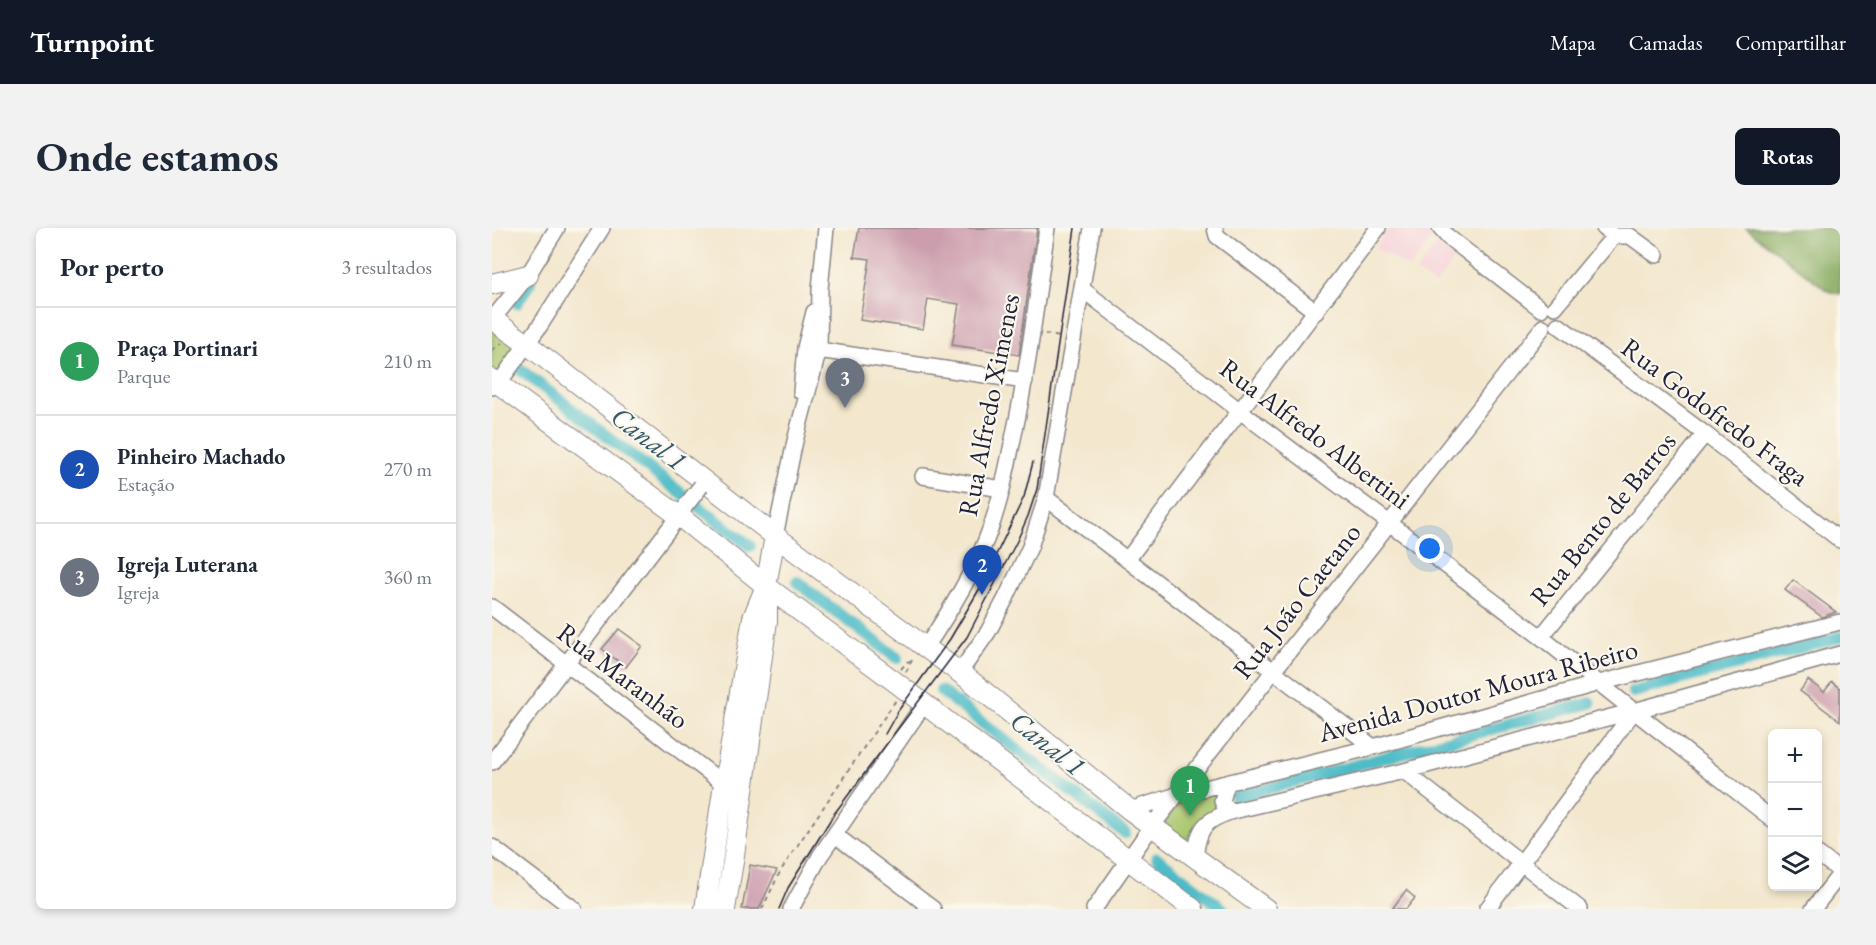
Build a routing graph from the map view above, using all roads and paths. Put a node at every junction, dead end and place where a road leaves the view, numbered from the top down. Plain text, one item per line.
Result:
1 (557, 228) edge
2 (602, 228) edge
3 (1047, 228) edge
4 (1092, 228) edge
5 (1215, 228) edge
6 (1378, 228) edge
7 (1440, 228) edge
8 (827, 231) edge
9 (1609, 232) edge
10 (1656, 255) dead end
11 (528, 275) junction
12 (492, 284) edge
13 (1082, 289) junction
14 (1548, 308) junction
15 (1316, 312) junction
16 (492, 319) edge
17 (1551, 326) junction
18 (1042, 334) dead end
19 (1065, 337) dead end
20 (526, 345) junction
21 (812, 349) junction
22 (497, 381) edge
23 (1025, 381) junction
24 (1240, 411) junction
25 (1705, 434) junction
26 (923, 476) dead end
27 (703, 484) junction
28 (1002, 489) junction
29 (1046, 498) junction
30 (683, 510) junction
31 (1390, 523) junction
32 (775, 536) junction
33 (1839, 537) edge
34 (1127, 560) junction
35 (766, 586) junction
36 (492, 607) edge
37 (1840, 622) edge
38 (1541, 637) junction
39 (918, 653) junction
40 (1840, 654) edge
41 (565, 664) junction
42 (960, 672) junction
43 (1273, 672) junction
44 (901, 679) junction
45 (1603, 686) junction
46 (924, 704) junction
47 (1631, 709) junction
48 (1373, 747) junction
49 (492, 762) edge
50 (1404, 771) junction
51 (1227, 783) junction
52 (724, 784) junction
53 (1177, 795) junction
54 (1130, 810) junction
55 (1233, 811) junction
56 (1768, 815) edge
57 (1150, 829) junction
58 (835, 835) junction
59 (492, 847) edge
60 (1130, 857) junction
61 (1822, 857) edge
62 (1195, 859) junction
63 (734, 862) junction
64 (1520, 862) junction
65 (1840, 872) edge
66 (574, 909) edge
67 (705, 909) edge
68 (725, 909) edge
69 (762, 909) edge
70 (790, 909) edge
71 (933, 909) edge
72 (1094, 909) edge
73 (1193, 909) edge
74 (1266, 909) edge
75 (1487, 909) edge
76 (1580, 909) edge
77 (1813, 909) edge

1 - 11 street
2 - 20 street
3 - 23 street, Rua Alfredo Ximenes
4 - 13 street
5 - 15 street
6 - 15 street
7 - 14 street
8 - 21 street
9 - 10 street
9 - 14 street
11 - 12 main road
11 - 16 street
13 - 24 street, Rua Alfredo Albertini
13 - 29 street
14 - 17 street
15 - 24 street
16 - 20 main road
17 - 25 street, Rua Godofredo Fraga
17 - 31 street, Rua João Caetano
18 - 19 path
20 - 22 street
20 - 27 main road
21 - 23 street
21 - 32 street
22 - 30 main road
23 - 28 street, Rua Alfredo Ximenes
24 - 31 street, Rua Alfredo Albertini
24 - 34 street
25 - 33 street, Rua Godofredo Fraga
25 - 38 street, Rua Bento de Barros
26 - 28 street
27 - 30 street, bridge
27 - 32 main road
28 - 39 street, Rua Alfredo Ximenes
29 - 34 street
29 - 42 street
30 - 35 main road
30 - 41 street
31 - 38 street, Rua Alfredo Albertini
31 - 43 street, Rua João Caetano
32 - 35 main road
32 - 39 main road
34 - 43 street
35 - 44 main road
35 - 52 main road
35 - 63 main road
36 - 41 street, Rua Maranhão
37 - 45 street, Avenida Doutor Moura Ribeiro
38 - 45 street, Rua Alfredo Albertini
39 - 42 main road
39 - 44 path
39 - 44 path
40 - 47 street, Avenida Doutor Moura Ribeiro
41 - 49 street
41 - 52 street, Rua Maranhão
42 - 54 main road
43 - 48 street
43 - 53 street, Rua João Caetano
44 - 46 main road
44 - 69 path
45 - 47 street, Rua Alfredo Albertini
45 - 48 street, Avenida Doutor Moura Ribeiro
46 - 58 street
46 - 60 main road
47 - 50 street, Avenida Doutor Moura Ribeiro
47 - 56 street, Rua Alfredo Albertini
47 - 64 street
48 - 51 street, Avenida Doutor Moura Ribeiro
50 - 55 street, Avenida Doutor Moura Ribeiro
50 - 64 street
51 - 53 street, Avenida Doutor Moura Ribeiro
51 - 55 street
52 - 63 main road
52 - 67 main road
53 - 54 street, Avenida Doutor Moura Ribeiro
53 - 57 street, Rua João Caetano
54 - 57 main road
55 - 62 street, Avenida Doutor Moura Ribeiro
57 - 60 street, Rua João Caetano
57 - 62 main road
58 - 70 street
58 - 71 street
59 - 66 street
60 - 72 street, Rua João Caetano
60 - 73 main road
61 - 65 street
62 - 74 main road
63 - 68 main road
64 - 75 street
64 - 76 street
65 - 77 street

